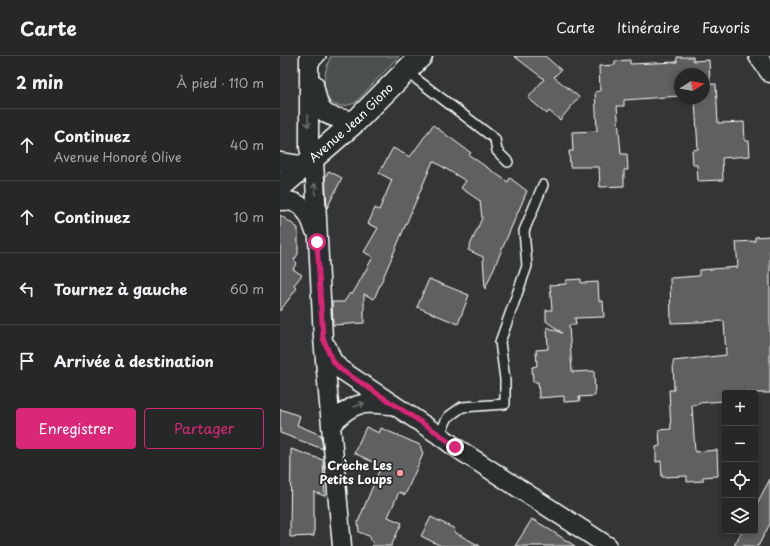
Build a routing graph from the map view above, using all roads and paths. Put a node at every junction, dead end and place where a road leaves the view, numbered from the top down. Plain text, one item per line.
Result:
1 (421, 56) edge
2 (758, 56) edge
3 (313, 60) edge
4 (407, 72) junction
5 (770, 73) edge
6 (356, 121) junction
7 (280, 162) edge
8 (508, 162) dead end
9 (310, 163) junction
10 (543, 185) dead end
11 (280, 187) edge
12 (280, 201) edge
13 (317, 242) junction
14 (323, 338) junction
15 (393, 406) junction
16 (332, 424) junction
17 (439, 434) junction
18 (342, 546) edge
19 (608, 546) edge

1 - 4 street, Avenue Jean Giono
2 - 5 street
3 - 6 street
3 -> 9 street
4 - 6 street, Avenue Jean Giono
4 - 8 lane
6 - 9 street, Avenue Jean Giono
7 - 9 street
9 - 11 street, Avenue Jean Giono
13 -> 9 street
10 - 17 lane
12 - 13 street
13 - 14 street
14 - 15 street
14 - 16 street
16 -> 15 street
15 - 17 street
16 - 18 street
17 - 19 street

